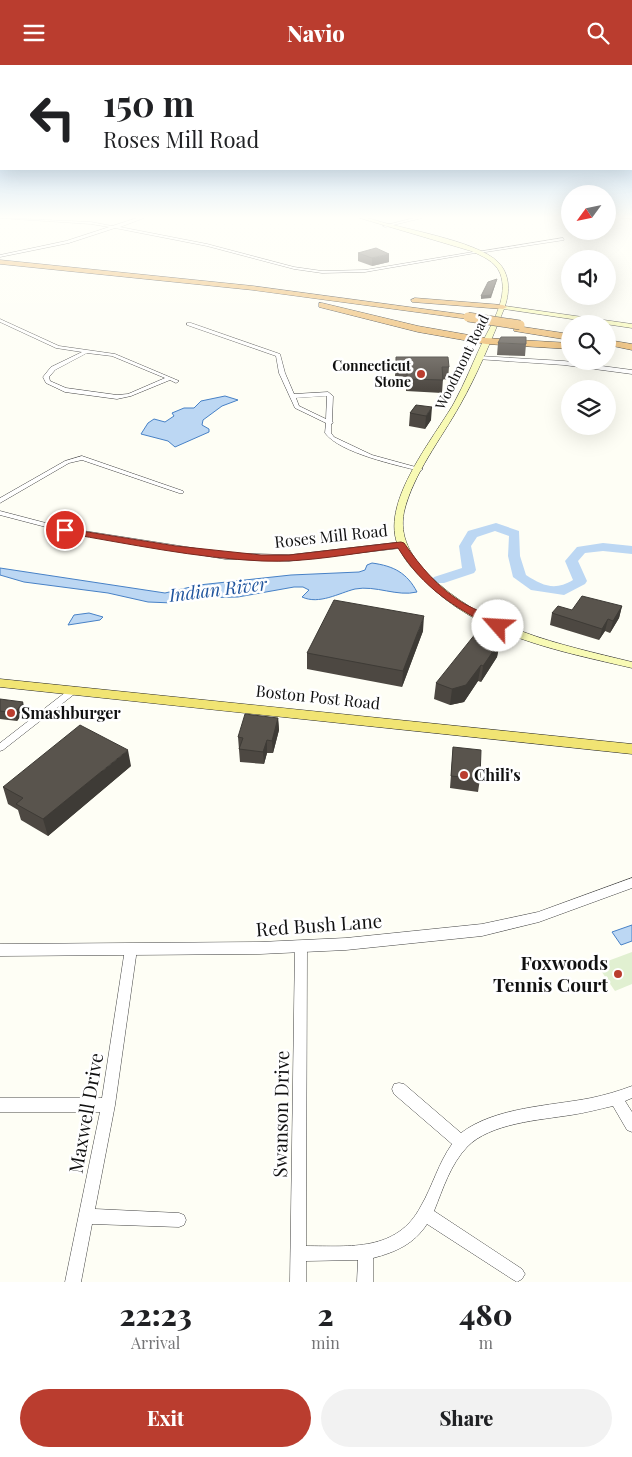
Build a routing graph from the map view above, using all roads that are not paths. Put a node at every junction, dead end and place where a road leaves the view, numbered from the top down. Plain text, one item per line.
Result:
1 (87, 275) edge
2 (130, 275) edge
3 (503, 275) edge
4 (223, 284) junction
5 (189, 285) junction
6 (503, 307) junction
7 (468, 319) junction
8 (0, 320) edge
9 (189, 324) dead end
10 (632, 326) edge
11 (519, 327) junction
12 (561, 331) edge
13 (561, 335) edge
14 (616, 339) edge
15 (486, 341) junction
16 (632, 341) edge
17 (616, 344) edge
18 (561, 345) edge
19 (632, 347) edge
20 (616, 350) edge
21 (86, 351) junction
22 (632, 351) edge
23 (479, 358) junction
24 (632, 372) edge
25 (168, 379) junction
26 (176, 381) dead end
27 (292, 396) junction
28 (121, 397) junction
29 (122, 404) dead end
30 (330, 423) junction
31 (420, 469) junction
32 (181, 493) dead end
33 (0, 501) edge
34 (0, 513) edge
35 (401, 545) junction
36 (632, 665) edge
37 (0, 683) edge
38 (74, 690) junction
39 (0, 748) edge
40 (632, 749) edge
41 (632, 883) edge
42 (302, 946) junction
43 (131, 949) junction
44 (0, 950) edge
45 (399, 1089) dead end
46 (632, 1092) edge
47 (616, 1099) junction
48 (0, 1105) edge
49 (108, 1105) junction
50 (632, 1125) edge
51 (460, 1142) junction
52 (425, 1214) junction
53 (88, 1217) junction
54 (179, 1220) dead end
55 (366, 1251) junction
56 (299, 1253) junction
57 (517, 1275) dead end
58 (73, 1282) edge
59 (298, 1282) edge
60 (365, 1282) edge

1 - 5 highway
2 - 4 highway
3 - 6 main road, Woodmont Road
4 - 6 highway
4 - 7 highway
5 - 7 highway
5 - 15 highway
6 - 10 main road
6 - 15 main road, Woodmont Road
7 - 11 highway
8 - 21 street
9 - 27 street
11 - 12 highway
11 - 13 highway
14 - 16 highway
15 - 18 highway
15 - 23 main road, Woodmont Road
17 - 19 highway
20 - 22 highway
21 - 25 street
21 - 28 street
23 - 24 street
23 - 31 main road, Woodmont Road
25 - 26 street
25 - 28 street
27 - 30 street
27 - 30 street
28 - 29 street
30 - 31 street
31 - 35 main road, Woodmont Road
32 - 33 street
34 - 35 street, Roses Mill Road
35 - 36 main road, Roses Mill Road
37 - 38 main road, Boston Post Road
38 - 39 street
38 - 40 main road, Boston Post Road
41 - 42 street, Red Bush Lane
42 - 43 street, Red Bush Lane
42 - 56 street, Swanson Drive
43 - 44 street, Red Bush Lane
43 - 49 street, Maxwell Drive
45 - 51 street
46 - 47 street
47 - 50 street
47 - 51 street
48 - 49 street
49 - 53 street, Maxwell Drive
51 - 52 street
52 - 55 street
52 - 57 street
53 - 54 street
53 - 58 street, Maxwell Drive
55 - 56 street
55 - 60 street
56 - 59 street, Swanson Drive

